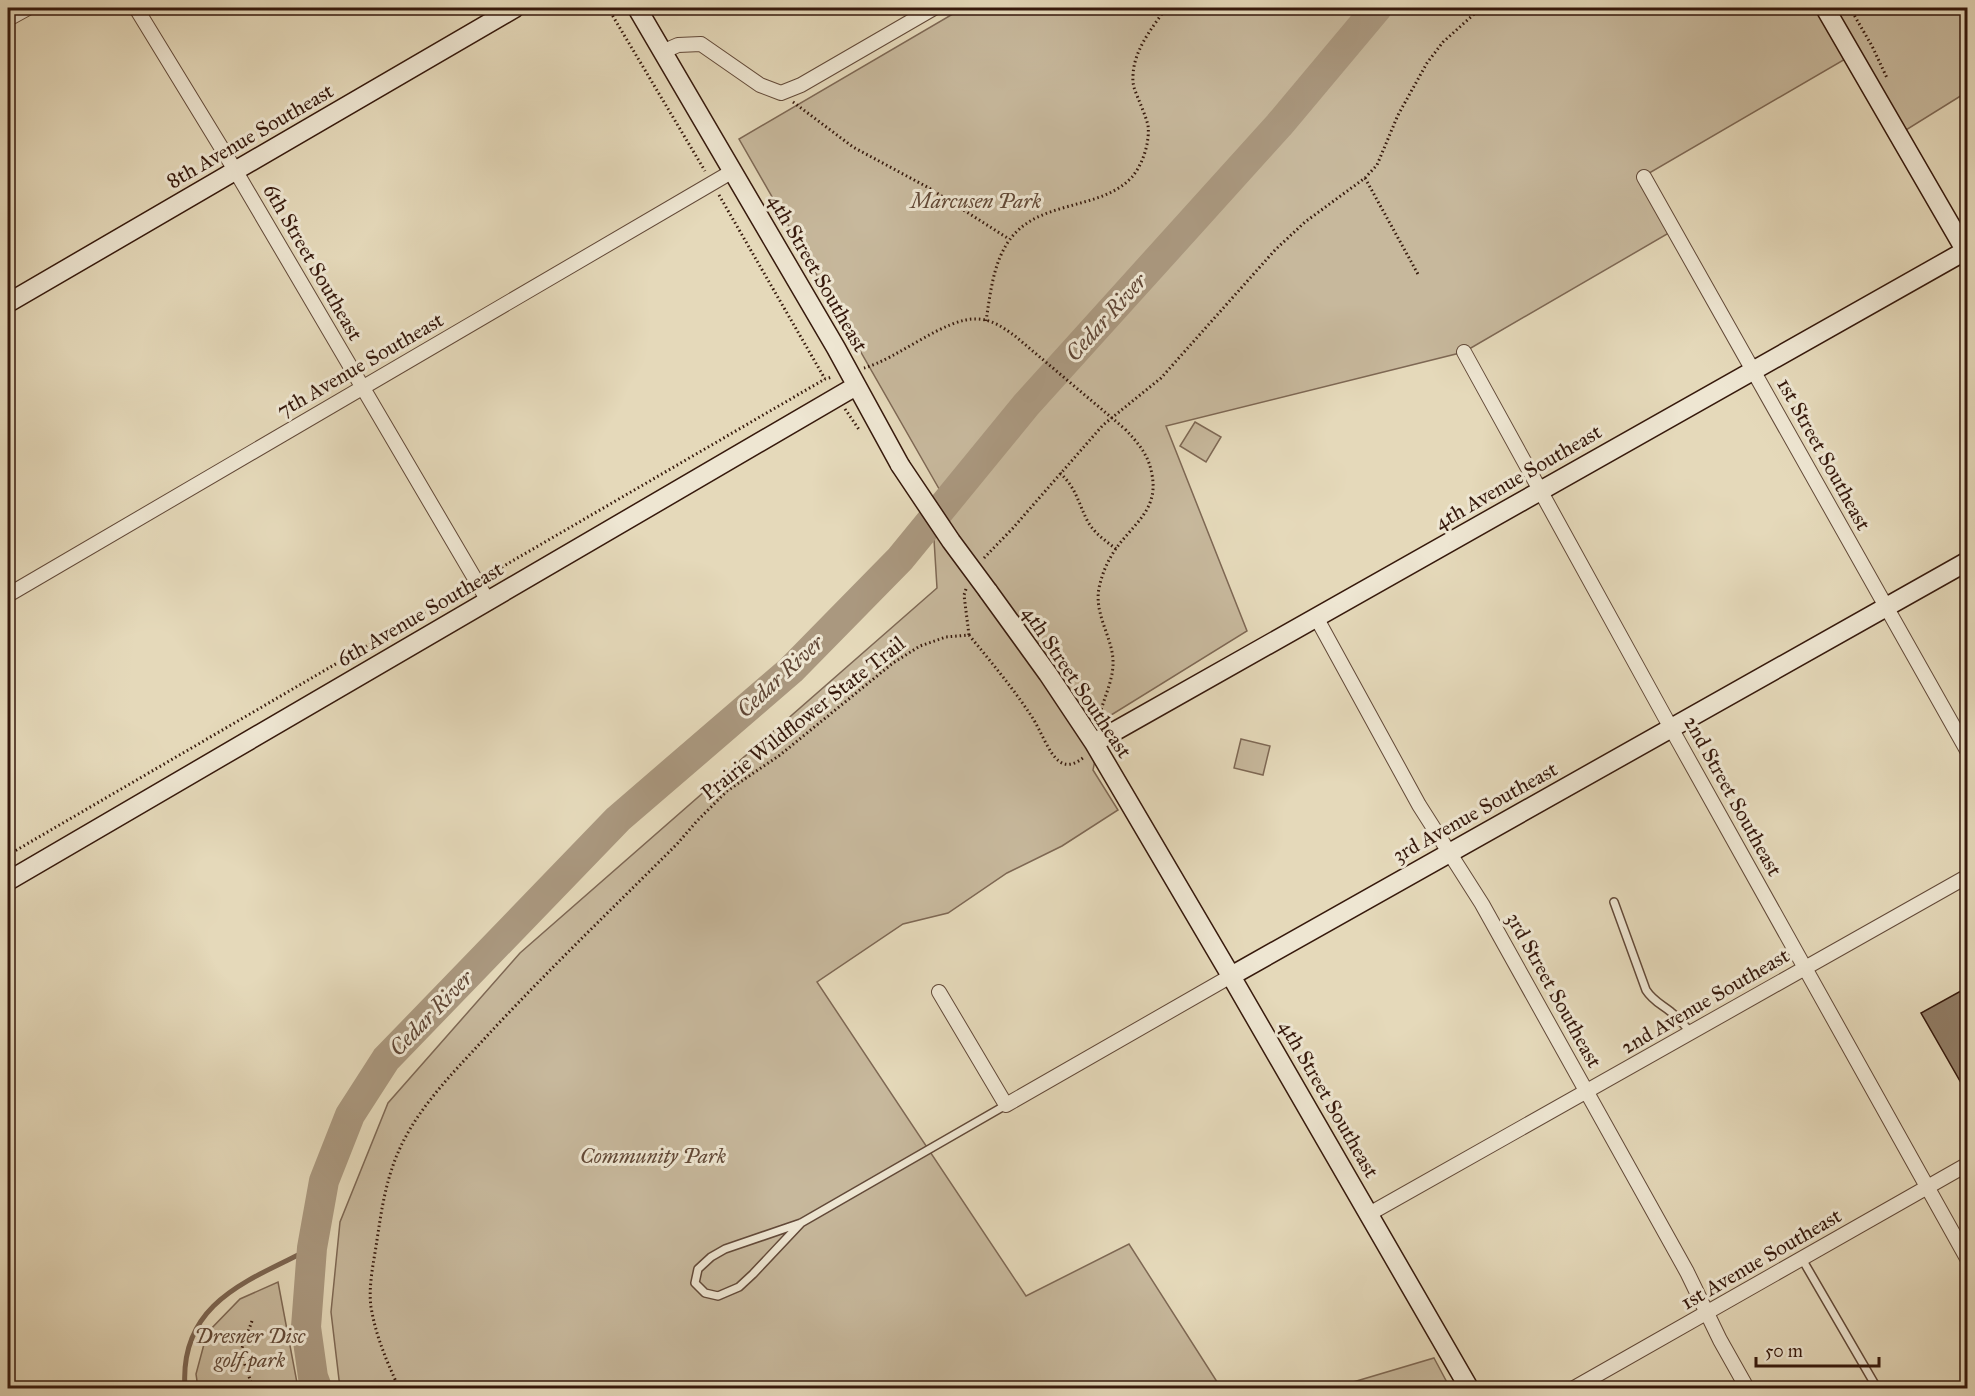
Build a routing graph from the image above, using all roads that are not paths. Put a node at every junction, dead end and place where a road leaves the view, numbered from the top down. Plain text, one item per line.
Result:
1 (28, 8) edge
2 (136, 8) edge
3 (515, 8) edge
4 (637, 8) edge
5 (934, 8) edge
6 (1825, 8) edge
7 (8, 19) edge
8 (662, 52) junction
9 (235, 170) junction
10 (733, 171) junction
11 (1644, 177) dead end
12 (1966, 253) edge
13 (8, 303) edge
14 (1464, 352) dead end
15 (1753, 369) junction
16 (852, 379) junction
17 (362, 388) junction
18 (1540, 491) junction
19 (1968, 561) edge
20 (8, 595) edge
21 (488, 602) junction
22 (1886, 607) junction
23 (1316, 617) junction
24 (1671, 728) junction
25 (1094, 743) junction
26 (1968, 752) edge
27 (1449, 852) junction
28 (1968, 876) edge
29 (8, 881) edge
30 (1614, 902) dead end
31 (1805, 969) junction
32 (1231, 976) junction
33 (939, 992) dead end
34 (1691, 1033) junction
35 (1586, 1093) junction
36 (1006, 1105) junction
37 (1968, 1164) edge
38 (1927, 1188) junction
39 (1369, 1214) junction
40 (801, 1223) junction
41 (1802, 1259) junction
42 (1968, 1260) edge
43 (1707, 1314) junction
44 (1469, 1389) edge
45 (1574, 1389) edge
46 (1747, 1389) edge
47 (1877, 1389) edge

1 - 7 street
2 - 9 street, 6th Street Southeast
3 - 9 street, 8th Avenue Southeast
4 - 8 street, 4th Street Southeast
5 - 8 street
6 - 12 street
8 - 10 street, 4th Street Southeast
9 - 13 street, 8th Avenue Southeast
9 - 17 street, 6th Street Southeast
10 - 16 street, 4th Street Southeast
10 - 17 street, 7th Avenue Southeast
11 - 15 street, 1st Street Southeast
12 - 15 street, 4th Avenue Southeast
14 - 18 street, 2nd Street Southeast
15 - 18 street, 4th Avenue Southeast
15 - 22 street, 1st Street Southeast
16 - 21 street, 6th Avenue Southeast
16 - 25 street, 4th Street Southeast, bridge
17 - 20 street, 7th Avenue Southeast
17 - 21 street, 6th Street Southeast
18 - 23 street, 4th Avenue Southeast
18 - 24 street, 2nd Street Southeast
19 - 22 street, 3rd Avenue Southeast
21 - 29 street, 6th Avenue Southeast
22 - 24 street, 3rd Avenue Southeast
22 - 26 street, 1st Street Southeast
23 - 25 street, 4th Avenue Southeast
23 - 27 street, 3rd Street Southeast
24 - 27 street, 3rd Avenue Southeast
24 - 31 street, 2nd Street Southeast
25 - 32 street, 4th Street Southeast
27 - 32 street, 3rd Avenue Southeast
27 - 35 street, 3rd Street Southeast
28 - 31 street, 2nd Avenue Southeast
30 - 34 lane
31 - 34 street, 2nd Avenue Southeast
31 - 38 street, 2nd Street Southeast
32 - 36 street, 3rd Avenue Southeast
32 - 39 street, 4th Street Southeast
33 - 36 street
34 - 35 street, 2nd Avenue Southeast
35 - 39 street, 2nd Avenue Southeast
35 - 43 street, 3rd Street Southeast
36 - 40 lane
37 - 38 street, 1st Avenue Southeast
38 - 41 street, 1st Avenue Southeast
38 - 42 street, 2nd Street Southeast
39 - 44 street, 4th Street Southeast
40 - 40 lane
41 - 43 street, 1st Avenue Southeast
41 - 47 lane
43 - 45 street, 1st Avenue Southeast
43 - 46 street, 3rd Street Southeast

